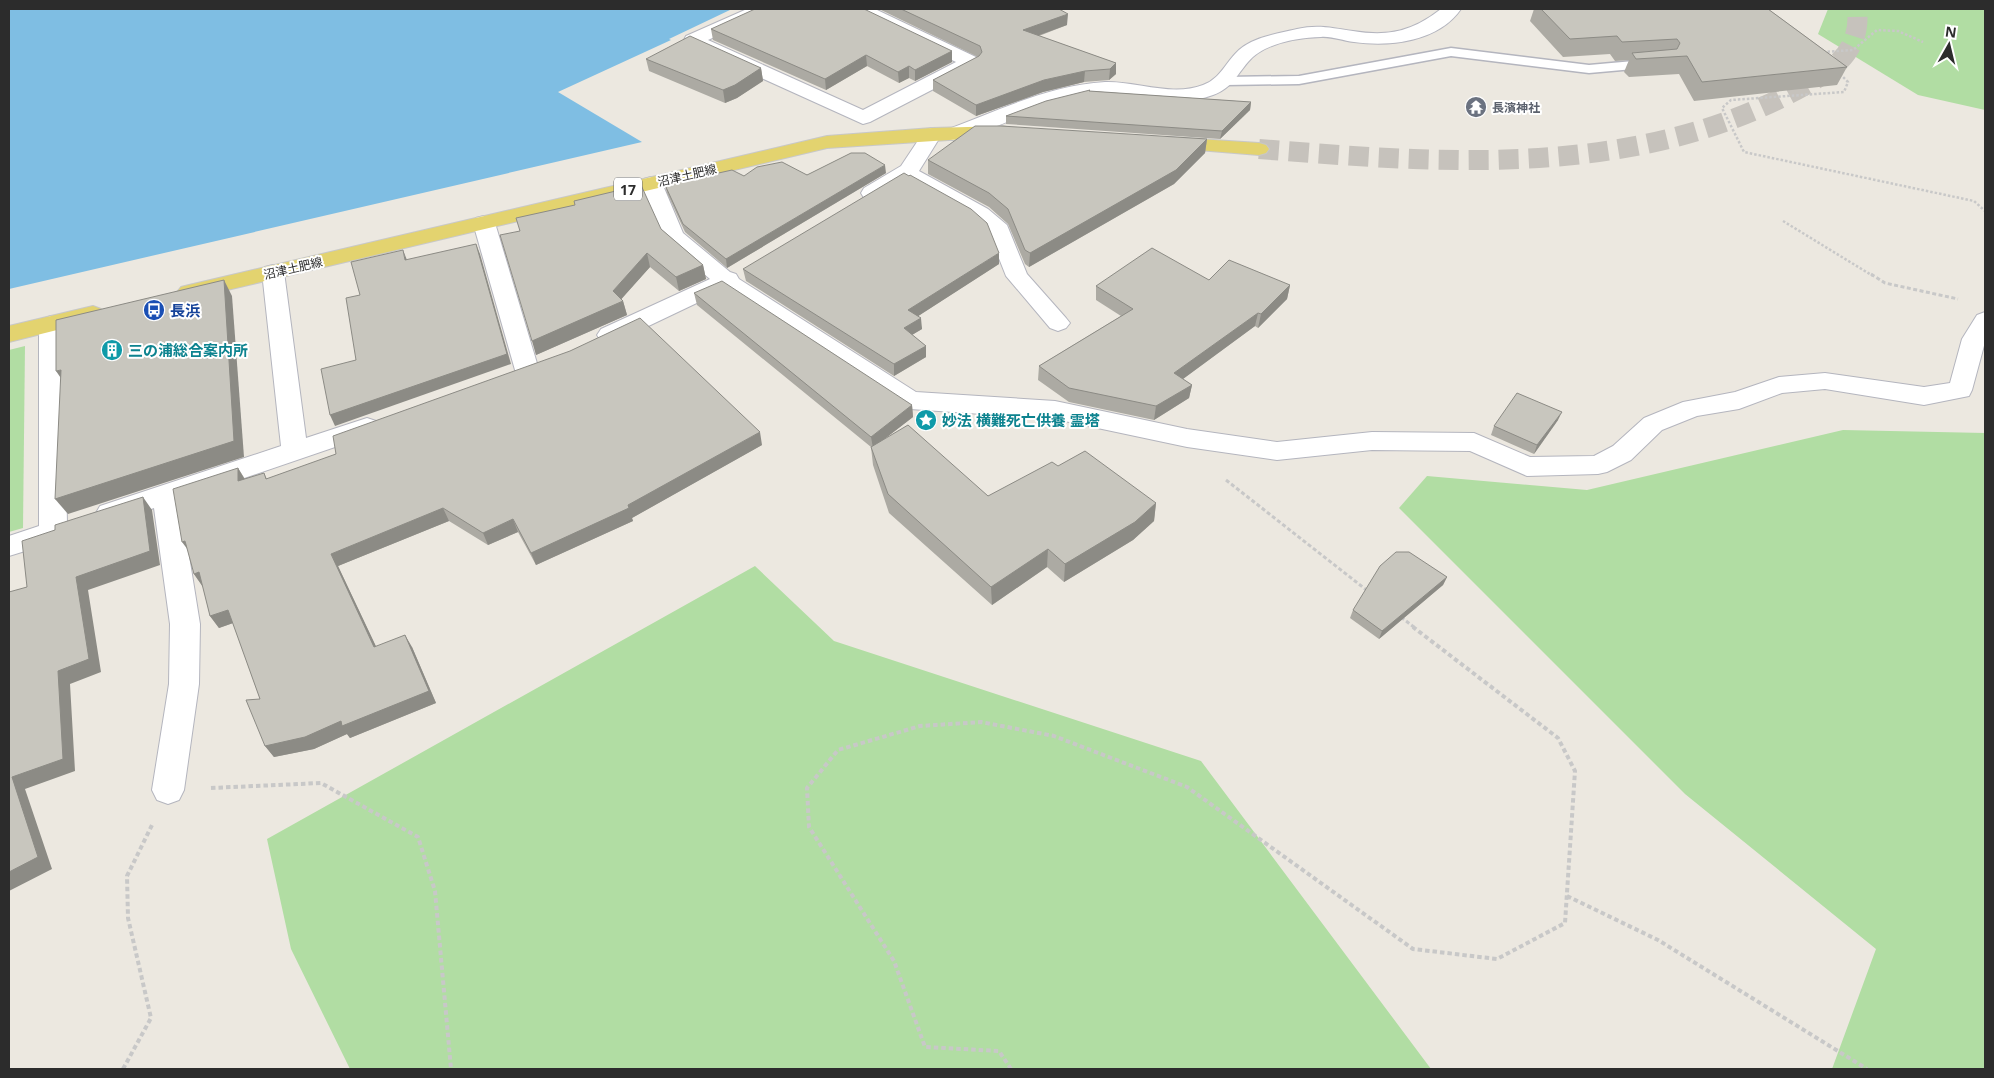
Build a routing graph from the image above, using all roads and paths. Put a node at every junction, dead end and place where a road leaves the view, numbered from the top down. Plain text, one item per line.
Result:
1 (761, 9) edge
2 (861, 9) edge
3 (1452, 9) edge
4 (1923, 42) dead end
5 (1814, 53) edge
6 (1664, 62) edge
7 (1835, 70) edge
8 (1225, 81) junction
9 (863, 118) junction
10 (1021, 133) edge
11 (942, 134) junction
12 (860, 140) junction
13 (1150, 142) edge
14 (1259, 149) tunnel mouth
15 (906, 172) junction
16 (651, 183) junction
17 (849, 207) edge
18 (1985, 211) edge
19 (1783, 220) dead end
20 (484, 223) junction
21 (750, 266) edge
22 (272, 272) junction
23 (725, 280) junction
24 (167, 297) edge
25 (1967, 302) dead end
26 (109, 311) edge
27 (1985, 320) edge
28 (1058, 323) dead end
29 (52, 324) junction
30 (9, 334) edge
31 (591, 343) edge
32 (527, 370) edge
33 (388, 419) edge
34 (1187, 438) junction
35 (295, 452) junction
36 (166, 494) junction
37 (53, 532) junction
38 (9, 546) edge
39 (1372, 594) edge
40 (1395, 612) edge
41 (168, 790) junction
42 (1567, 896) junction
43 (123, 1069) edge
44 (451, 1069) edge
45 (1011, 1069) edge
46 (1867, 1069) edge

1 - 9 street
2 - 9 street
3 - 8 street
4 - 5 path
6 - 8 lane
7 - 18 path
8 - 11 street
9 - 12 street
10 - 11 main road, 沼津土肥線 / 17
11 - 12 main road, 沼津土肥線 / 17
11 - 15 street
12 - 16 main road, 沼津土肥線 / 17
13 - 14 main road
15 - 17 street
15 - 28 street
16 - 20 main road, 沼津土肥線 / 17
16 - 23 street
19 - 25 path
20 - 22 main road, 沼津土肥線 / 17
20 - 32 street
21 - 23 street
22 - 24 main road, 沼津土肥線 / 17
22 - 35 street
23 - 31 street
23 - 34 street
26 - 29 main road
27 - 34 street
29 - 30 main road
29 - 37 street
33 - 35 street
34 - 39 path
35 - 36 street
36 - 37 street
36 - 41 street
37 - 38 street
40 - 42 path
41 - 43 path
41 - 44 path
42 - 45 path
42 - 46 path

